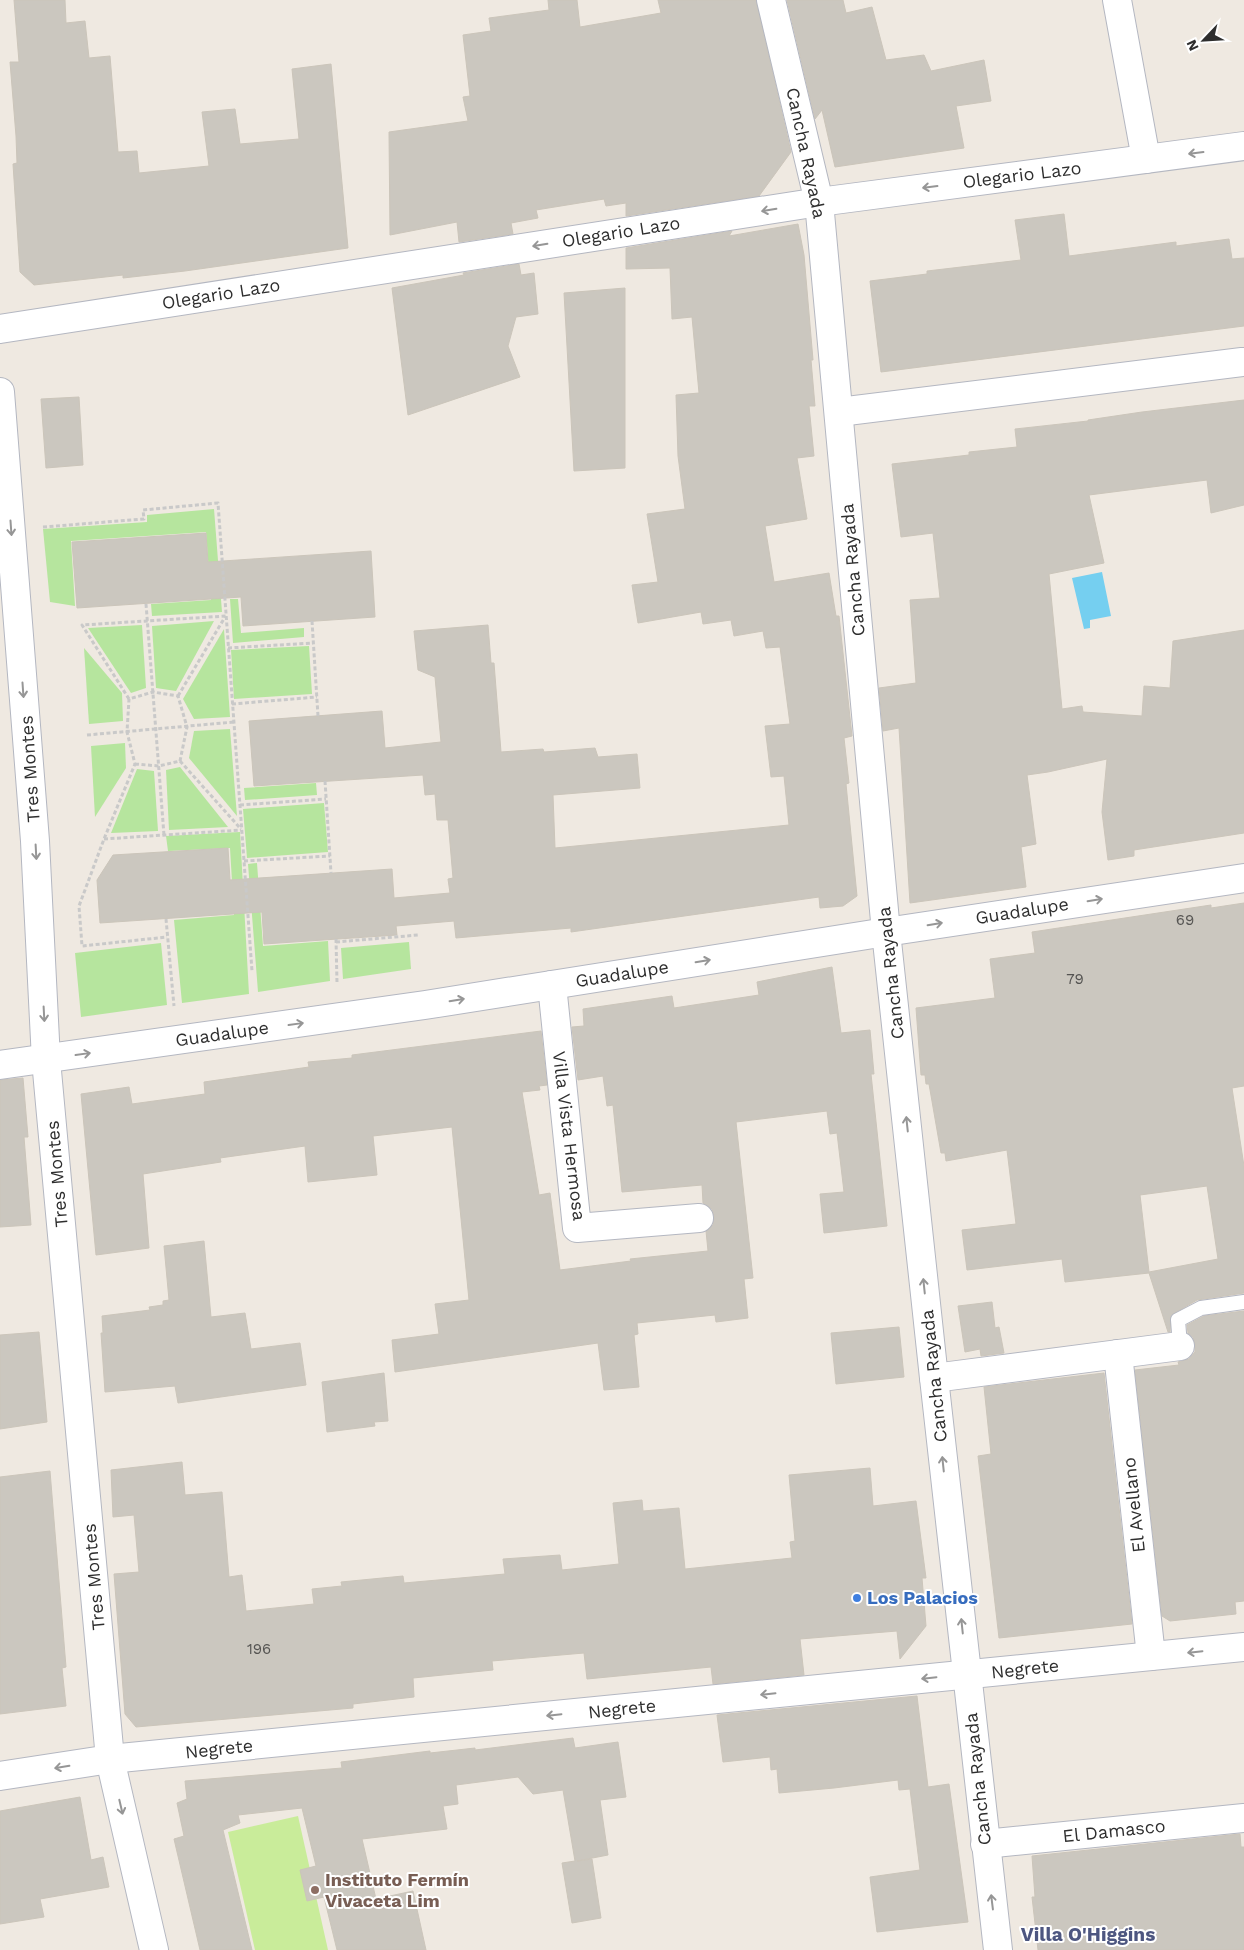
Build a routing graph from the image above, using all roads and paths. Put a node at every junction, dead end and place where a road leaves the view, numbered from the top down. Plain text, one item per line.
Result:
1 (770, 0) edge
2 (1117, 0) edge
3 (1244, 146) edge
4 (1146, 159) junction
5 (820, 202) junction
6 (0, 329) edge
7 (1242, 362) dead end
8 (0, 392) edge
9 (839, 412) junction
10 (41, 527) dead end
11 (146, 604) dead end
12 (226, 616) junction
13 (148, 620) junction
14 (312, 621) dead end
15 (313, 643) junction
16 (228, 648) junction
17 (153, 692) junction
18 (178, 696) junction
19 (317, 697) junction
20 (129, 699) junction
21 (232, 704) junction
22 (318, 716) dead end
23 (234, 722) junction
24 (187, 727) junction
25 (156, 729) junction
26 (127, 732) junction
27 (87, 735) dead end
28 (180, 761) junction
29 (135, 764) junction
30 (159, 766) junction
31 (325, 781) dead end
32 (326, 799) junction
33 (240, 805) junction
34 (242, 830) junction
35 (164, 835) junction
36 (104, 838) junction
37 (330, 856) junction
38 (244, 861) junction
39 (331, 873) dead end
40 (1244, 878) edge
41 (166, 919) dead end
42 (886, 932) junction
43 (418, 935) dead end
44 (167, 937) junction
45 (252, 972) dead end
46 (337, 983) dead end
47 (552, 985) junction
48 (174, 1006) dead end
49 (46, 1060) junction
50 (0, 1065) edge
51 (699, 1218) dead end
52 (1244, 1302) edge
53 (1180, 1346) joint
54 (1118, 1354) junction
55 (934, 1378) junction
56 (1244, 1647) edge
57 (1151, 1656) junction
58 (967, 1674) junction
59 (110, 1759) junction
60 (0, 1776) edge
61 (1244, 1818) edge
62 (985, 1844) junction
63 (154, 1950) edge
64 (998, 1950) edge

1 - 5 street, Cancha Rayada
2 - 4 street
3 -> 4 street, Olegario Lazo
4 -> 5 street, Olegario Lazo
5 -> 6 street, Olegario Lazo
5 - 9 street, Cancha Rayada
7 - 9 street
8 -> 49 street, Tres Montes
9 - 42 street, Cancha Rayada
10 - 12 path
11 - 13 path
12 - 13 path
12 - 16 path
12 - 18 path
13 - 17 path
13 - 20 path
14 - 15 path
15 - 16 path
15 - 19 path
16 - 21 path
17 - 18 path
17 - 20 path
17 - 25 path
18 - 24 path
19 - 21 path
19 - 22 path
20 - 26 path
21 - 23 path
23 - 24 path
23 - 33 path
24 - 25 path
24 - 28 path
25 - 26 path
25 - 30 path
26 - 27 path
26 - 29 path
28 - 30 path
28 - 34 path
29 - 30 path
29 - 36 path
30 - 35 path
31 - 32 path
32 - 33 path
32 - 37 path
33 - 34 path
34 - 35 path
34 - 38 path
35 - 36 path
36 - 44 path
37 - 38 path
37 - 39 path
38 - 45 path
42 -> 40 street, Guadalupe
41 - 44 path
47 -> 42 street, Guadalupe
55 -> 42 street, Cancha Rayada
43 - 46 path
44 - 48 path
49 -> 47 street, Guadalupe
47 - 51 street, Villa Vista Hermosa
49 - 50 street, Guadalupe
49 - 59 street, Tres Montes
52 - 53 lane
53 - 54 street
54 - 55 street
54 - 57 street, El Avellano
58 -> 55 street, Cancha Rayada
56 -> 57 street, Negrete
57 - 58 street, Negrete
58 -> 59 street, Negrete
58 - 62 street, Cancha Rayada
59 -> 60 street, Negrete
59 -> 63 street, Tres Montes
61 - 62 street, El Damasco
64 -> 62 street, Cancha Rayada

